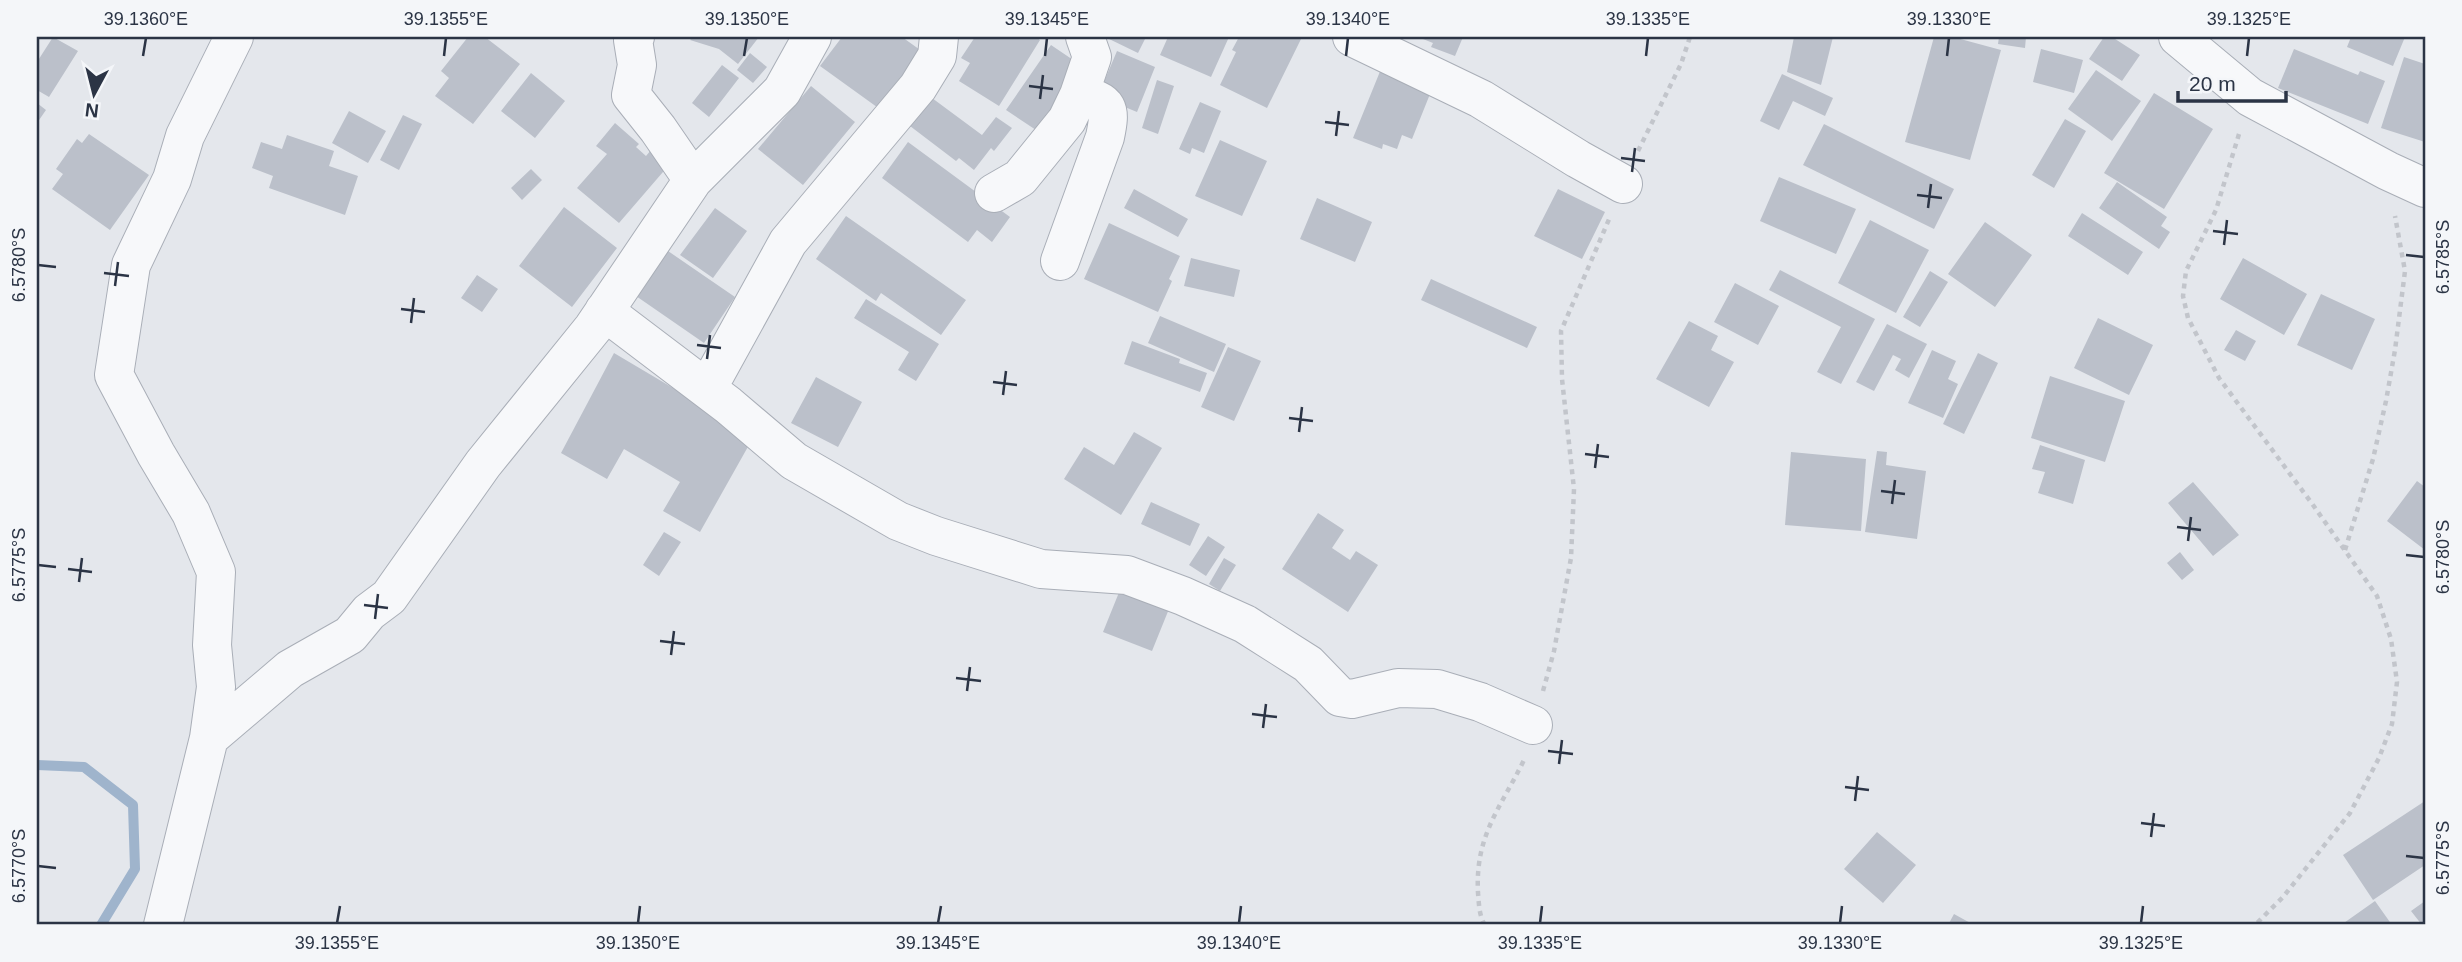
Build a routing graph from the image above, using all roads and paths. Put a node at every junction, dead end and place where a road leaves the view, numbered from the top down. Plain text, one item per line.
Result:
1 (234, 37) edge
2 (635, 37) edge
3 (812, 37) edge
4 (939, 37) edge
5 (1085, 37) edge
6 (1352, 37) edge
7 (1690, 37) edge
8 (2178, 37) edge
9 (1079, 96) junction
10 (2250, 97) junction
11 (2388, 171) junction
12 (693, 180) junction
13 (1623, 184) junction
14 (2425, 188) edge
15 (994, 193) dead end
16 (1060, 261) dead end
17 (604, 311) junction
18 (707, 389) junction
19 (2345, 550) junction
20 (1533, 724) junction
21 (209, 738) junction
22 (163, 925) edge
23 (1485, 925) edge
24 (2255, 925) edge

1 - 21 street
2 - 12 street
3 - 12 street
4 - 18 street
5 - 9 street
6 - 13 street
7 - 13 path
8 - 10 street
9 - 15 street
9 - 16 street
10 - 11 street
10 - 19 path
11 - 14 street
11 - 19 path
12 - 17 street
13 - 20 path
17 - 18 street
17 - 21 street
18 - 20 street
19 - 24 path
20 - 23 path
21 - 22 street

